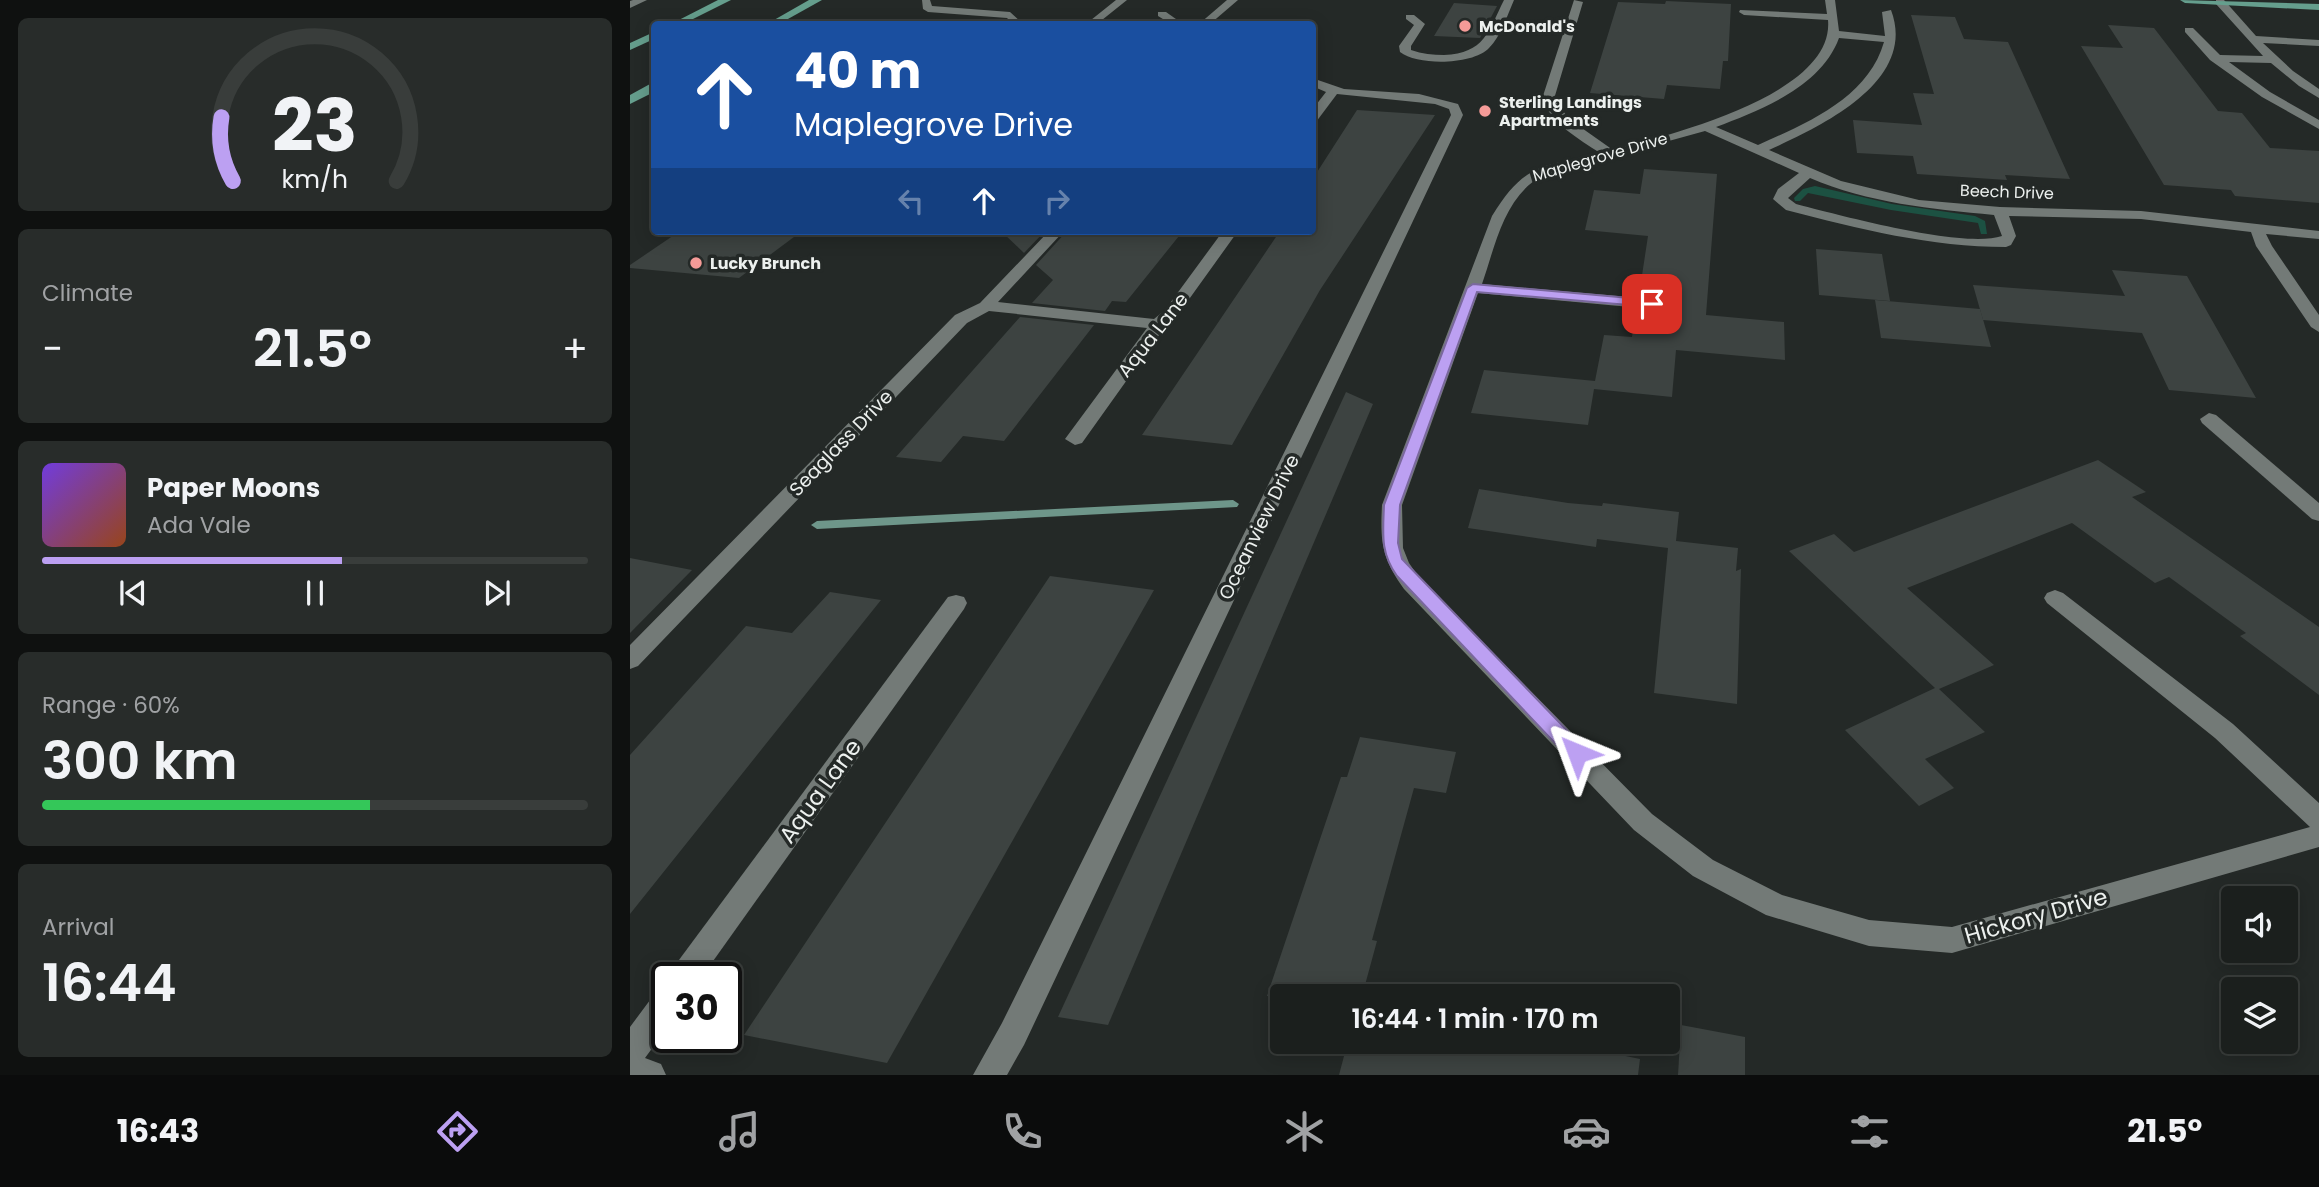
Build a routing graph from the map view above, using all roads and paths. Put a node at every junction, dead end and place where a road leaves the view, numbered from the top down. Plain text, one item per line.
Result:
1 (642, 0) edge
2 (726, 0) edge
3 (817, 0) edge
4 (1122, 0) edge
5 (1233, 0) edge
6 (1509, 0) edge
7 (1830, 0) edge
8 (2185, 0) edge
9 (926, 2) dead end
10 (1578, 2) dead end
11 (2220, 2) junction
12 (630, 5) edge
13 (2319, 7) edge
14 (1744, 12) dead end
15 (1887, 12) dead end
16 (1162, 14) dead end
17 (1410, 17) dead end
18 (682, 21) edge
19 (778, 21) edge
20 (1015, 21) edge
21 (1095, 21) edge
22 (1173, 21) edge
23 (1208, 21) edge
24 (1833, 26) junction
25 (2189, 30) dead end
26 (651, 36) edge
27 (2252, 39) junction
28 (1892, 40) junction
29 (2319, 43) edge
30 (630, 47) edge
31 (2214, 58) junction
32 (2271, 60) junction
33 (1316, 83) edge
34 (651, 89) edge
35 (1333, 91) junction
36 (2319, 94) edge
37 (630, 100) edge
38 (1316, 114) edge
39 (2319, 125) edge
40 (1706, 127) junction
41 (1757, 150) junction
42 (1611, 154) junction
43 (1807, 174) junction
44 (2000, 211) junction
45 (2257, 229) junction
46 (1053, 235) edge
47 (1228, 235) edge
48 (2319, 235) edge
49 (1473, 288) junction
50 (1652, 304) dead end
51 (986, 306) junction
52 (1158, 324) junction
53 (2319, 327) edge
54 (2209, 419) dead end
55 (1075, 439) dead end
56 (2319, 514) edge
57 (1412, 584) joint
58 (2055, 598) dead end
59 (956, 603) dead end
60 (630, 660) edge
61 (2319, 819) edge
62 (2319, 835) edge
63 (696, 962) edge
64 (651, 1024) edge
65 (630, 1053) edge
66 (630, 1071) edge
67 (650, 1075) edge
68 (989, 1075) edge

1 - 12 street
2 - 18 main road
3 - 19 main road
4 - 21 street
5 - 23 street
6 - 17 street
7 - 24 street
8 - 11 main road
9 - 20 street
10 - 42 street
11 - 13 main road
11 - 27 street
14 - 24 street
15 - 28 street
16 - 22 street
24 - 28 street
24 - 40 street, Maplegrove Drive
25 - 31 street
26 - 30 main road
27 - 29 street
27 - 32 street
28 - 41 street
31 - 32 street
31 - 39 street
32 - 36 street
33 - 35 street, Oceanview Drive
34 - 37 main road
35 - 38 street
35 - 68 street, Oceanview Drive
40 - 41 street, Beech Drive
40 - 42 street, Maplegrove Drive
41 - 43 street, Beech Drive
42 - 49 street, Maplegrove Drive
43 - 44 street, Beech Drive
43 - 44 street
44 - 45 street, Beech Drive
45 - 48 street, Beech Drive
45 - 53 street
46 - 51 street, Seaglass Drive
47 - 52 street, Aqua Lane
49 - 50 street
49 - 57 street, Maplegrove Drive
51 - 52 street
51 - 60 street, Seaglass Drive
52 - 55 street, Aqua Lane
54 - 56 street
57 - 62 street, Hickory Drive
58 - 61 street
59 - 63 street, Aqua Lane
64 - 65 street
66 - 67 street

